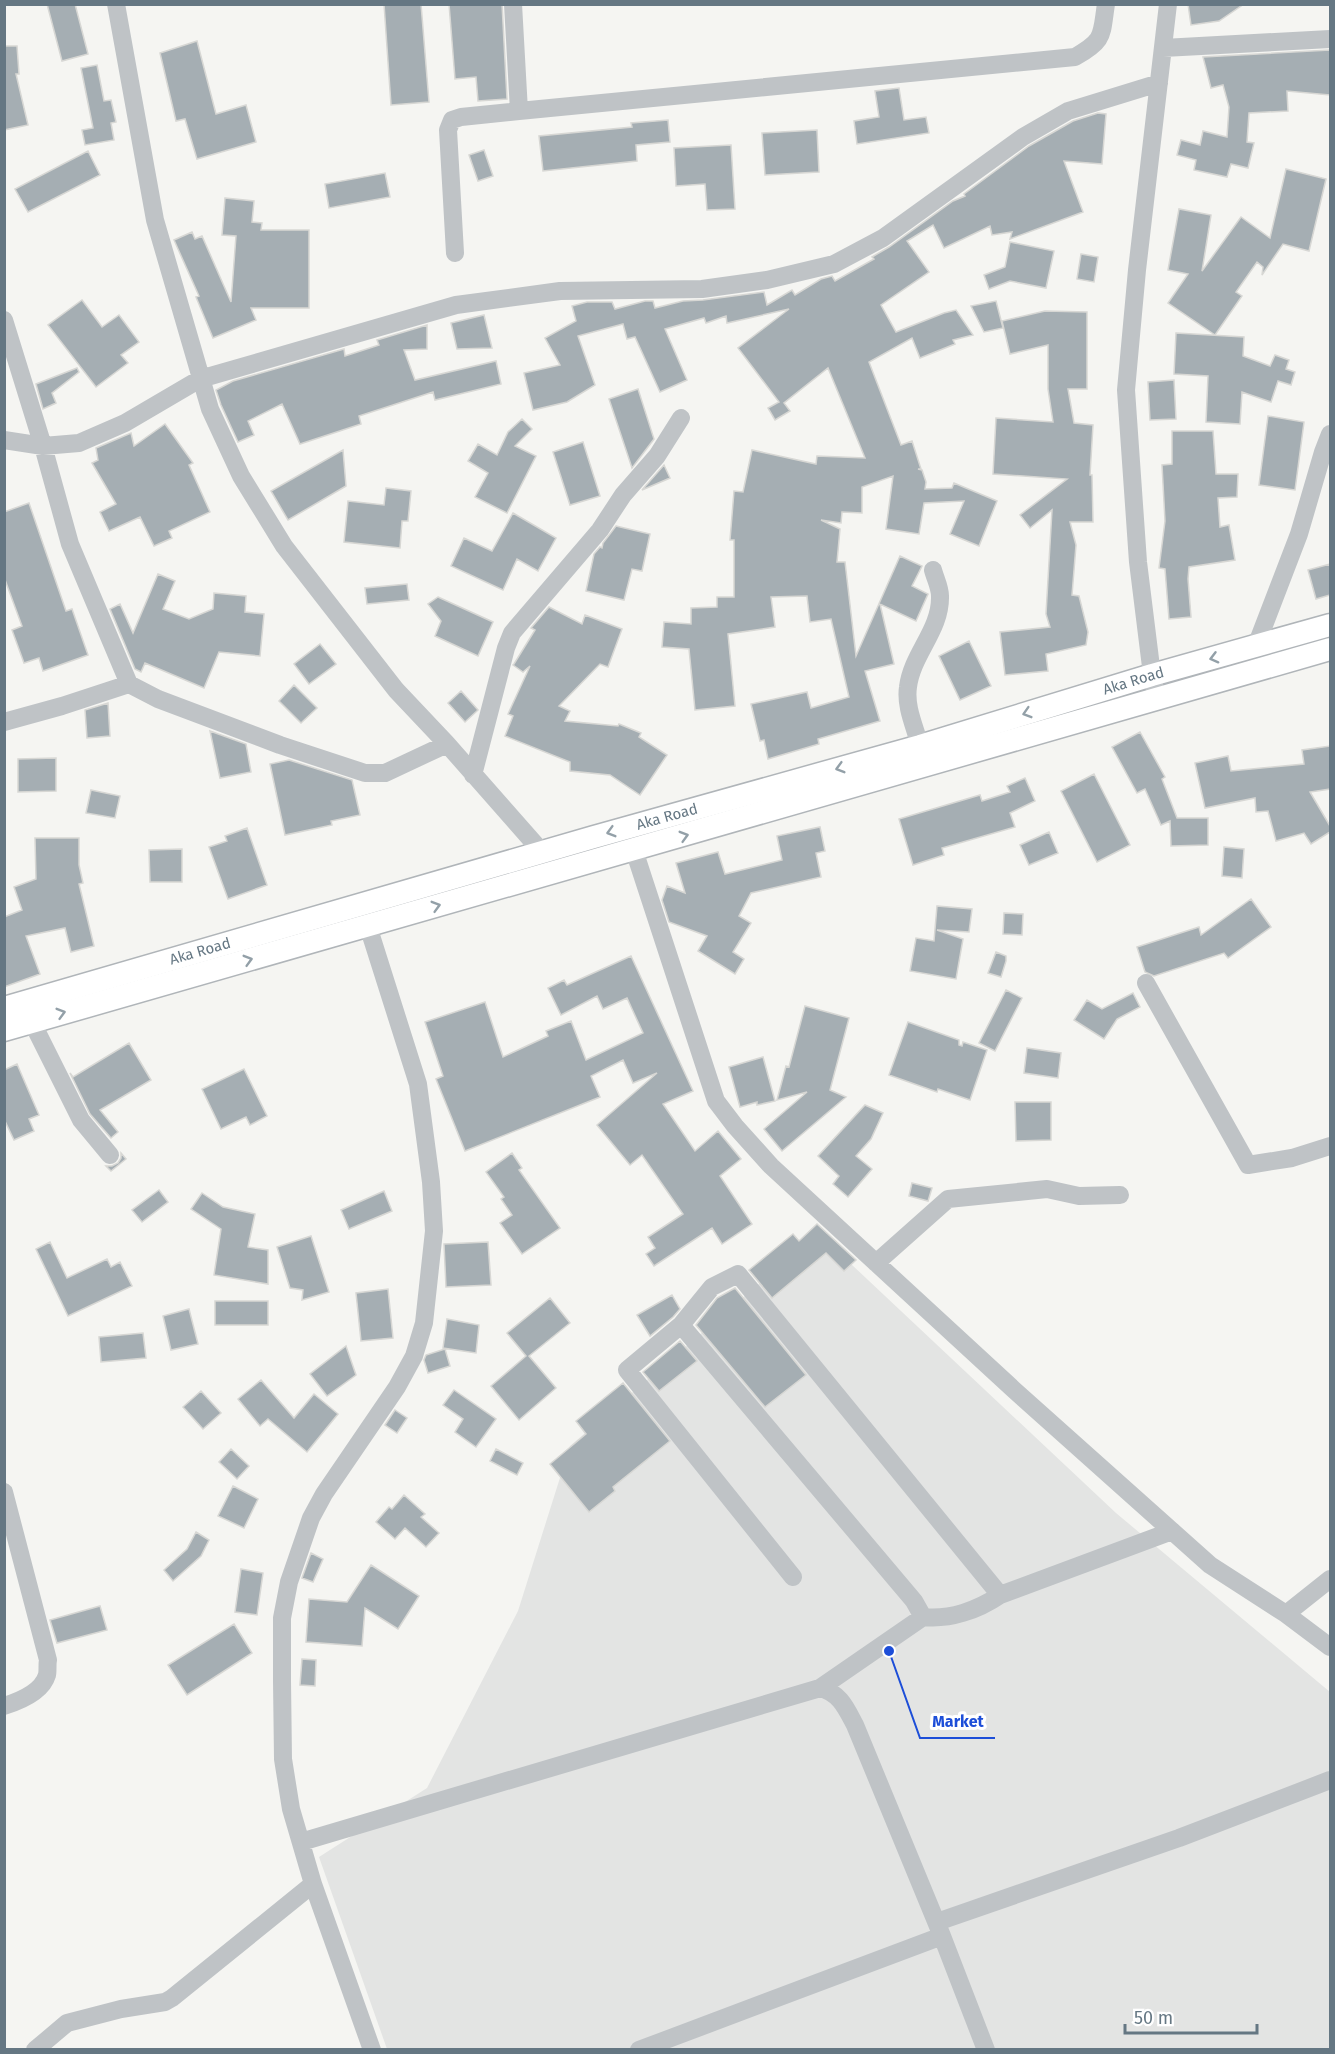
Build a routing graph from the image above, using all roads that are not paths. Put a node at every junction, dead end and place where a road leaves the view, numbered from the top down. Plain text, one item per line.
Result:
1 (116, 4) edge
2 (513, 4) edge
3 (1106, 4) edge
4 (1168, 4) edge
5 (1330, 39) edge
6 (1163, 48) junction
7 (1159, 83) junction
8 (519, 111) junction
9 (455, 253) dead end
10 (4, 320) edge
11 (200, 379) junction
12 (681, 418) dead end
13 (1330, 434) edge
14 (4, 440) edge
15 (43, 446) junction
16 (933, 570) dead end
17 (1330, 625) edge
18 (1256, 646) junction
19 (1330, 649) edge
20 (1152, 675) junction
21 (129, 684) junction
22 (1157, 699) junction
23 (4, 722) edge
24 (447, 744) junction
25 (920, 746) junction
26 (473, 775) junction
27 (634, 850) junction
28 (542, 852) junction
29 (368, 926) junction
30 (1146, 982) dead end
31 (4, 1008) edge
32 (32, 1022) junction
33 (4, 1030) edge
34 (1330, 1146) edge
35 (110, 1155) dead end
36 (1120, 1195) dead end
37 (876, 1263) junction
38 (681, 1325) junction
39 (4, 1492) edge
40 (1172, 1531) junction
41 (793, 1576) dead end
42 (1330, 1579) edge
43 (1000, 1595) junction
44 (1286, 1614) junction
45 (923, 1617) junction
46 (1330, 1647) edge
47 (820, 1688) junction
48 (4, 1706) edge
49 (1329, 1785) edge
50 (301, 1842) junction
51 (313, 1884) junction
52 (940, 1929) junction
53 (658, 2046) edge
54 (35, 2049) edge
55 (372, 2049) edge
56 (639, 2049) edge
57 (986, 2049) edge

1 - 11 street
2 - 8 street
3 - 8 street
4 - 6 street
5 - 6 street
6 - 7 street
7 - 11 street
7 - 20 street
8 - 9 street
10 - 15 street
11 - 15 street
11 - 24 street
12 - 26 street
13 - 18 street
14 - 15 street
15 - 21 street
16 - 25 street
17 - 18 main road, Aka Road
18 -> 20 main road, Aka Road
19 - 22 main road, Aka Road
20 - 22 street
20 -> 25 main road, Aka Road
21 - 23 street
21 - 24 street
27 -> 22 main road, Aka Road
24 - 26 street
25 -> 28 main road, Aka Road
26 - 28 street
29 -> 27 main road, Aka Road
27 - 37 street
28 - 31 main road, Aka Road
32 -> 29 main road, Aka Road
29 - 50 street
30 - 34 street
32 - 33 main road, Aka Road
32 - 35 street
36 - 37 street
37 - 40 street
38 - 41 street
38 - 43 street
38 - 45 street
39 - 48 street
40 - 43 street
40 - 44 street
42 - 44 street
43 - 45 street
44 - 46 street
45 - 47 street
47 - 50 street
47 - 52 street
49 - 52 street
50 - 51 street
51 - 54 street
51 - 55 street
52 - 53 street
52 - 57 street
53 - 56 street

